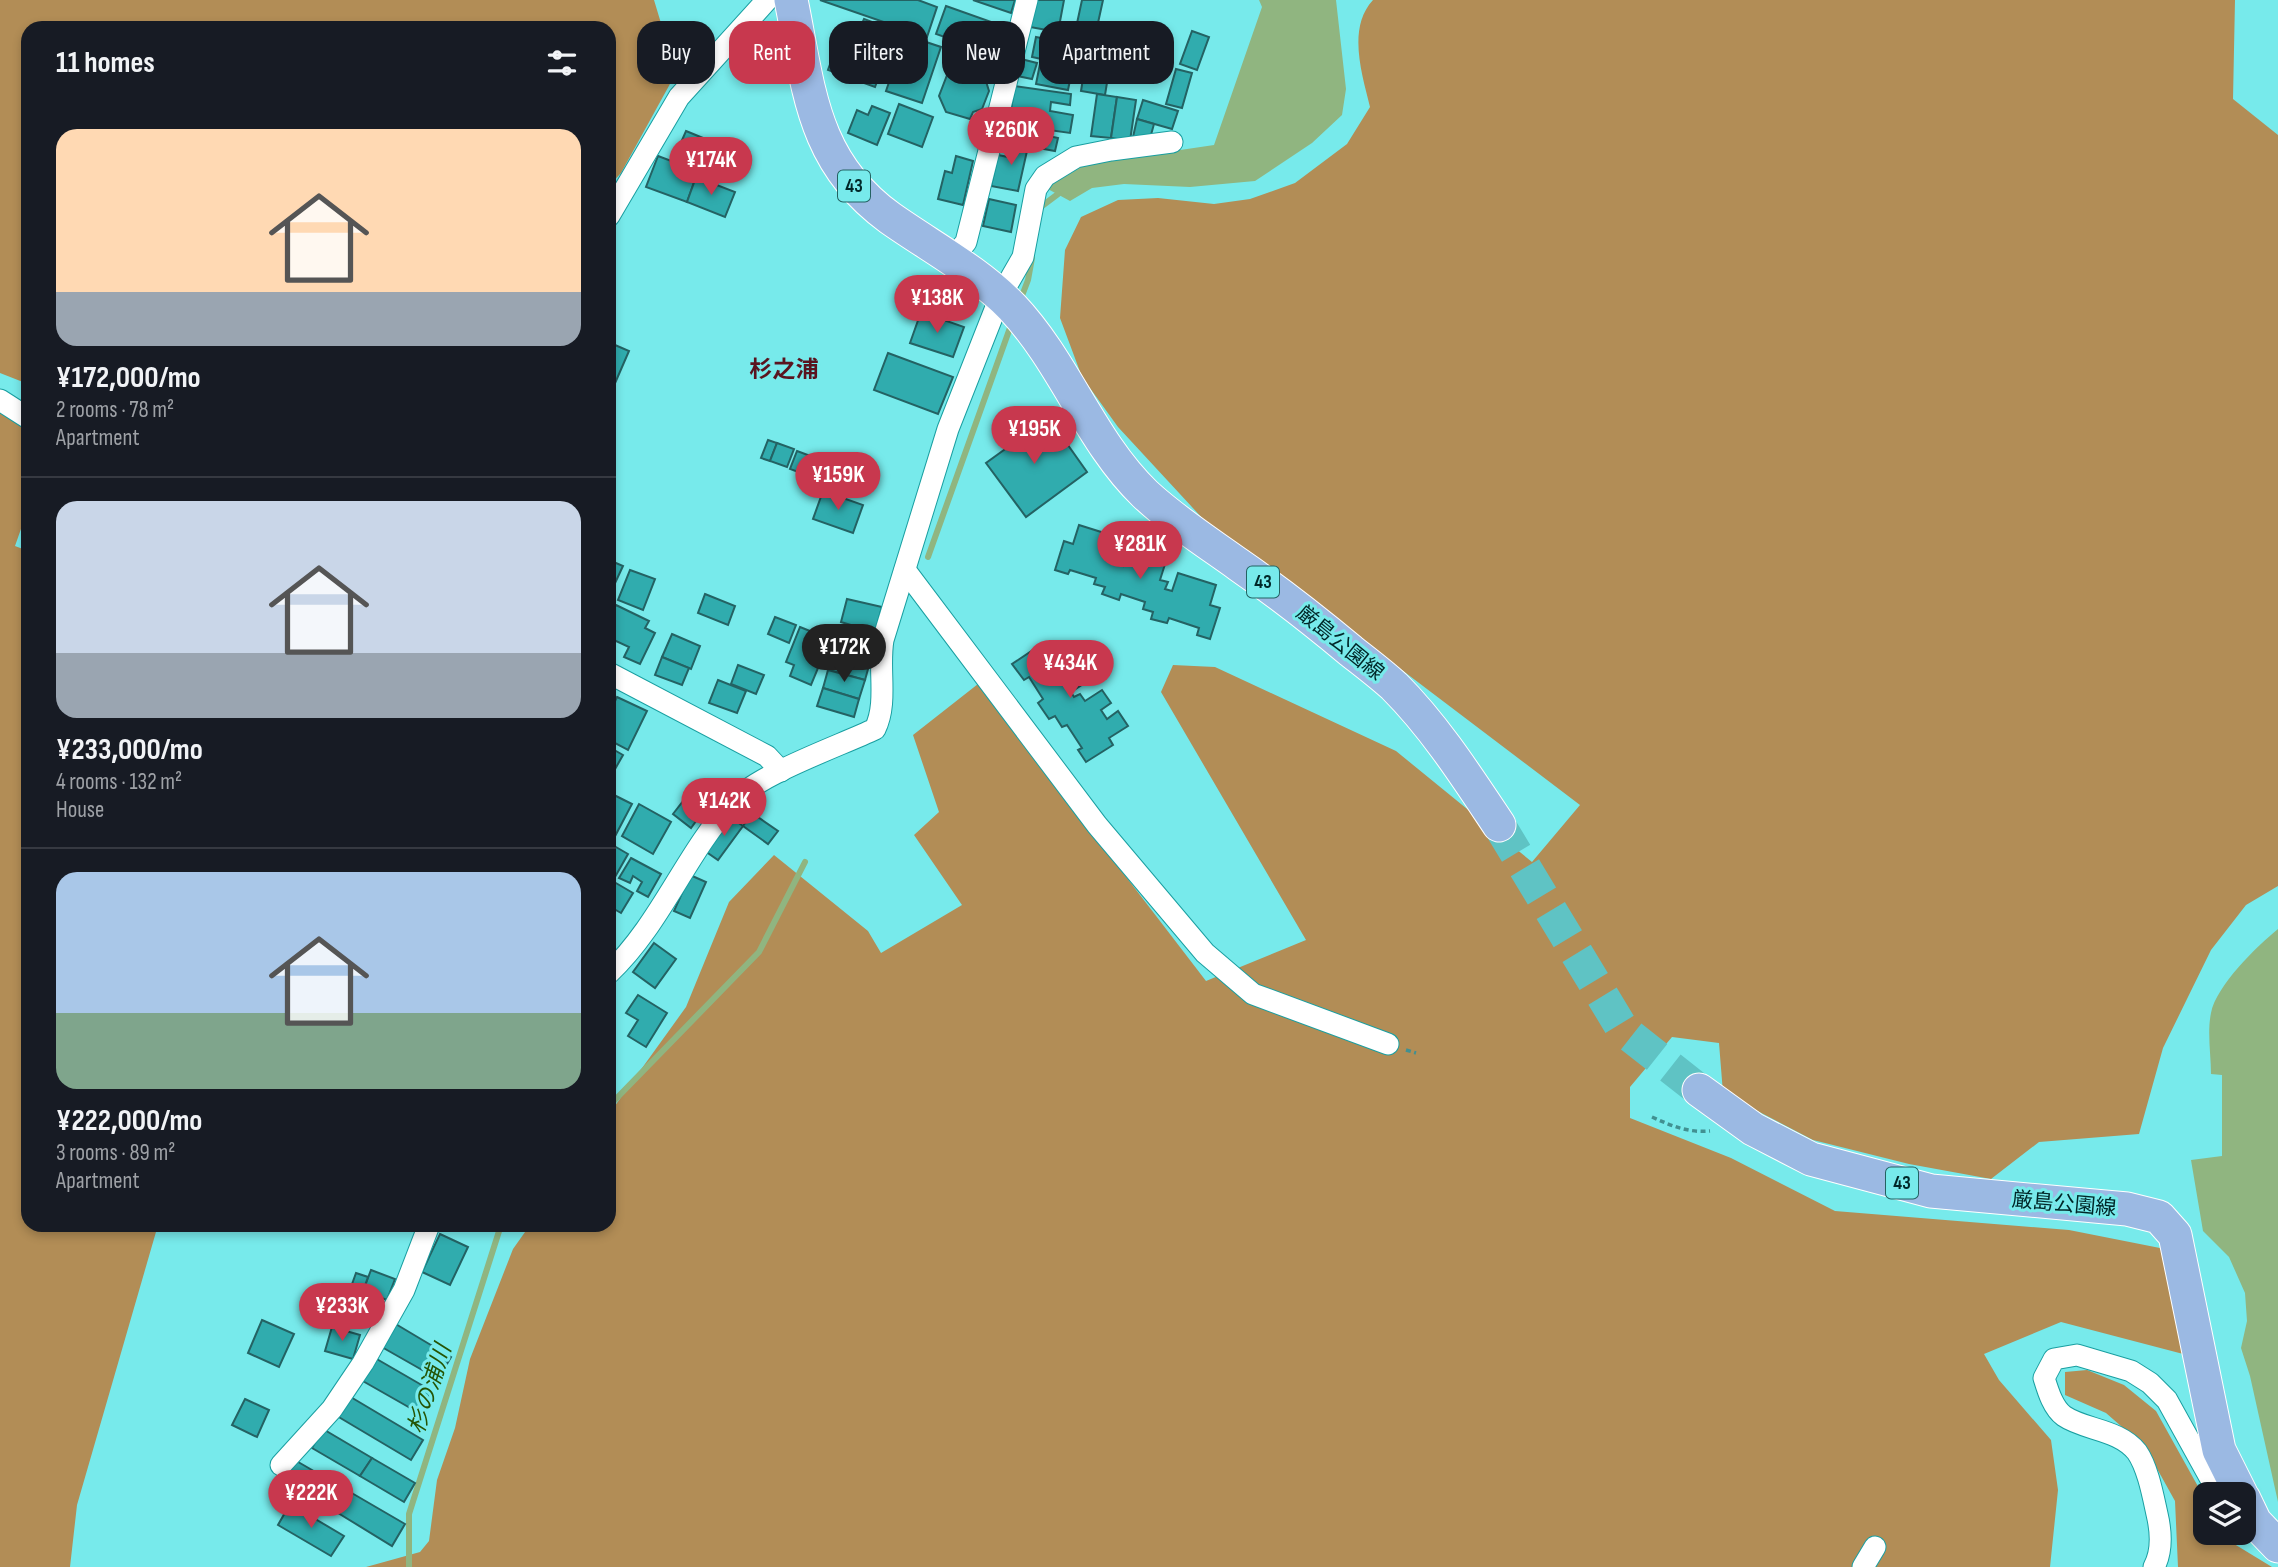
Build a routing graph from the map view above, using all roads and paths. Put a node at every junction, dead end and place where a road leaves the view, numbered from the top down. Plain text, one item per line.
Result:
1 (767, 0) edge
2 (791, 0) edge
3 (1027, 0) edge
4 (1172, 142) dead end
5 (616, 204) edge
6 (952, 259) junction
7 (1006, 302) junction
8 (0, 400) edge
9 (21, 414) edge
10 (905, 570) junction
11 (616, 677) edge
12 (782, 771) junction
13 (1499, 825) tunnel mouth
14 (616, 965) edge
15 (1388, 1044) dead end
16 (1699, 1090) tunnel mouth
17 (1652, 1117) dead end
18 (1753, 1129) junction
19 (426, 1232) edge
20 (281, 1465) dead end
21 (2212, 1482) edge
22 (2234, 1482) edge
23 (2256, 1521) edge
24 (2278, 1546) edge
25 (1875, 1547) dead end
26 (1863, 1567) edge
27 (2154, 1567) edge

1 - 5 street
2 - 6 main road, 厳島公園線 / 43
3 - 6 street
4 - 7 street
6 - 7 main road, 厳島公園線 / 43
7 - 10 street
7 - 13 main road, 厳島公園線 / 43
8 - 9 street
10 - 12 street
10 - 15 street
11 - 12 street
12 - 14 street
16 - 18 main road, 厳島公園線 / 43
17 - 18 path
18 - 22 main road, 厳島公園線 / 43
19 - 20 street
21 - 27 street
23 - 24 main road, 厳島公園線 / 43
25 - 26 street

